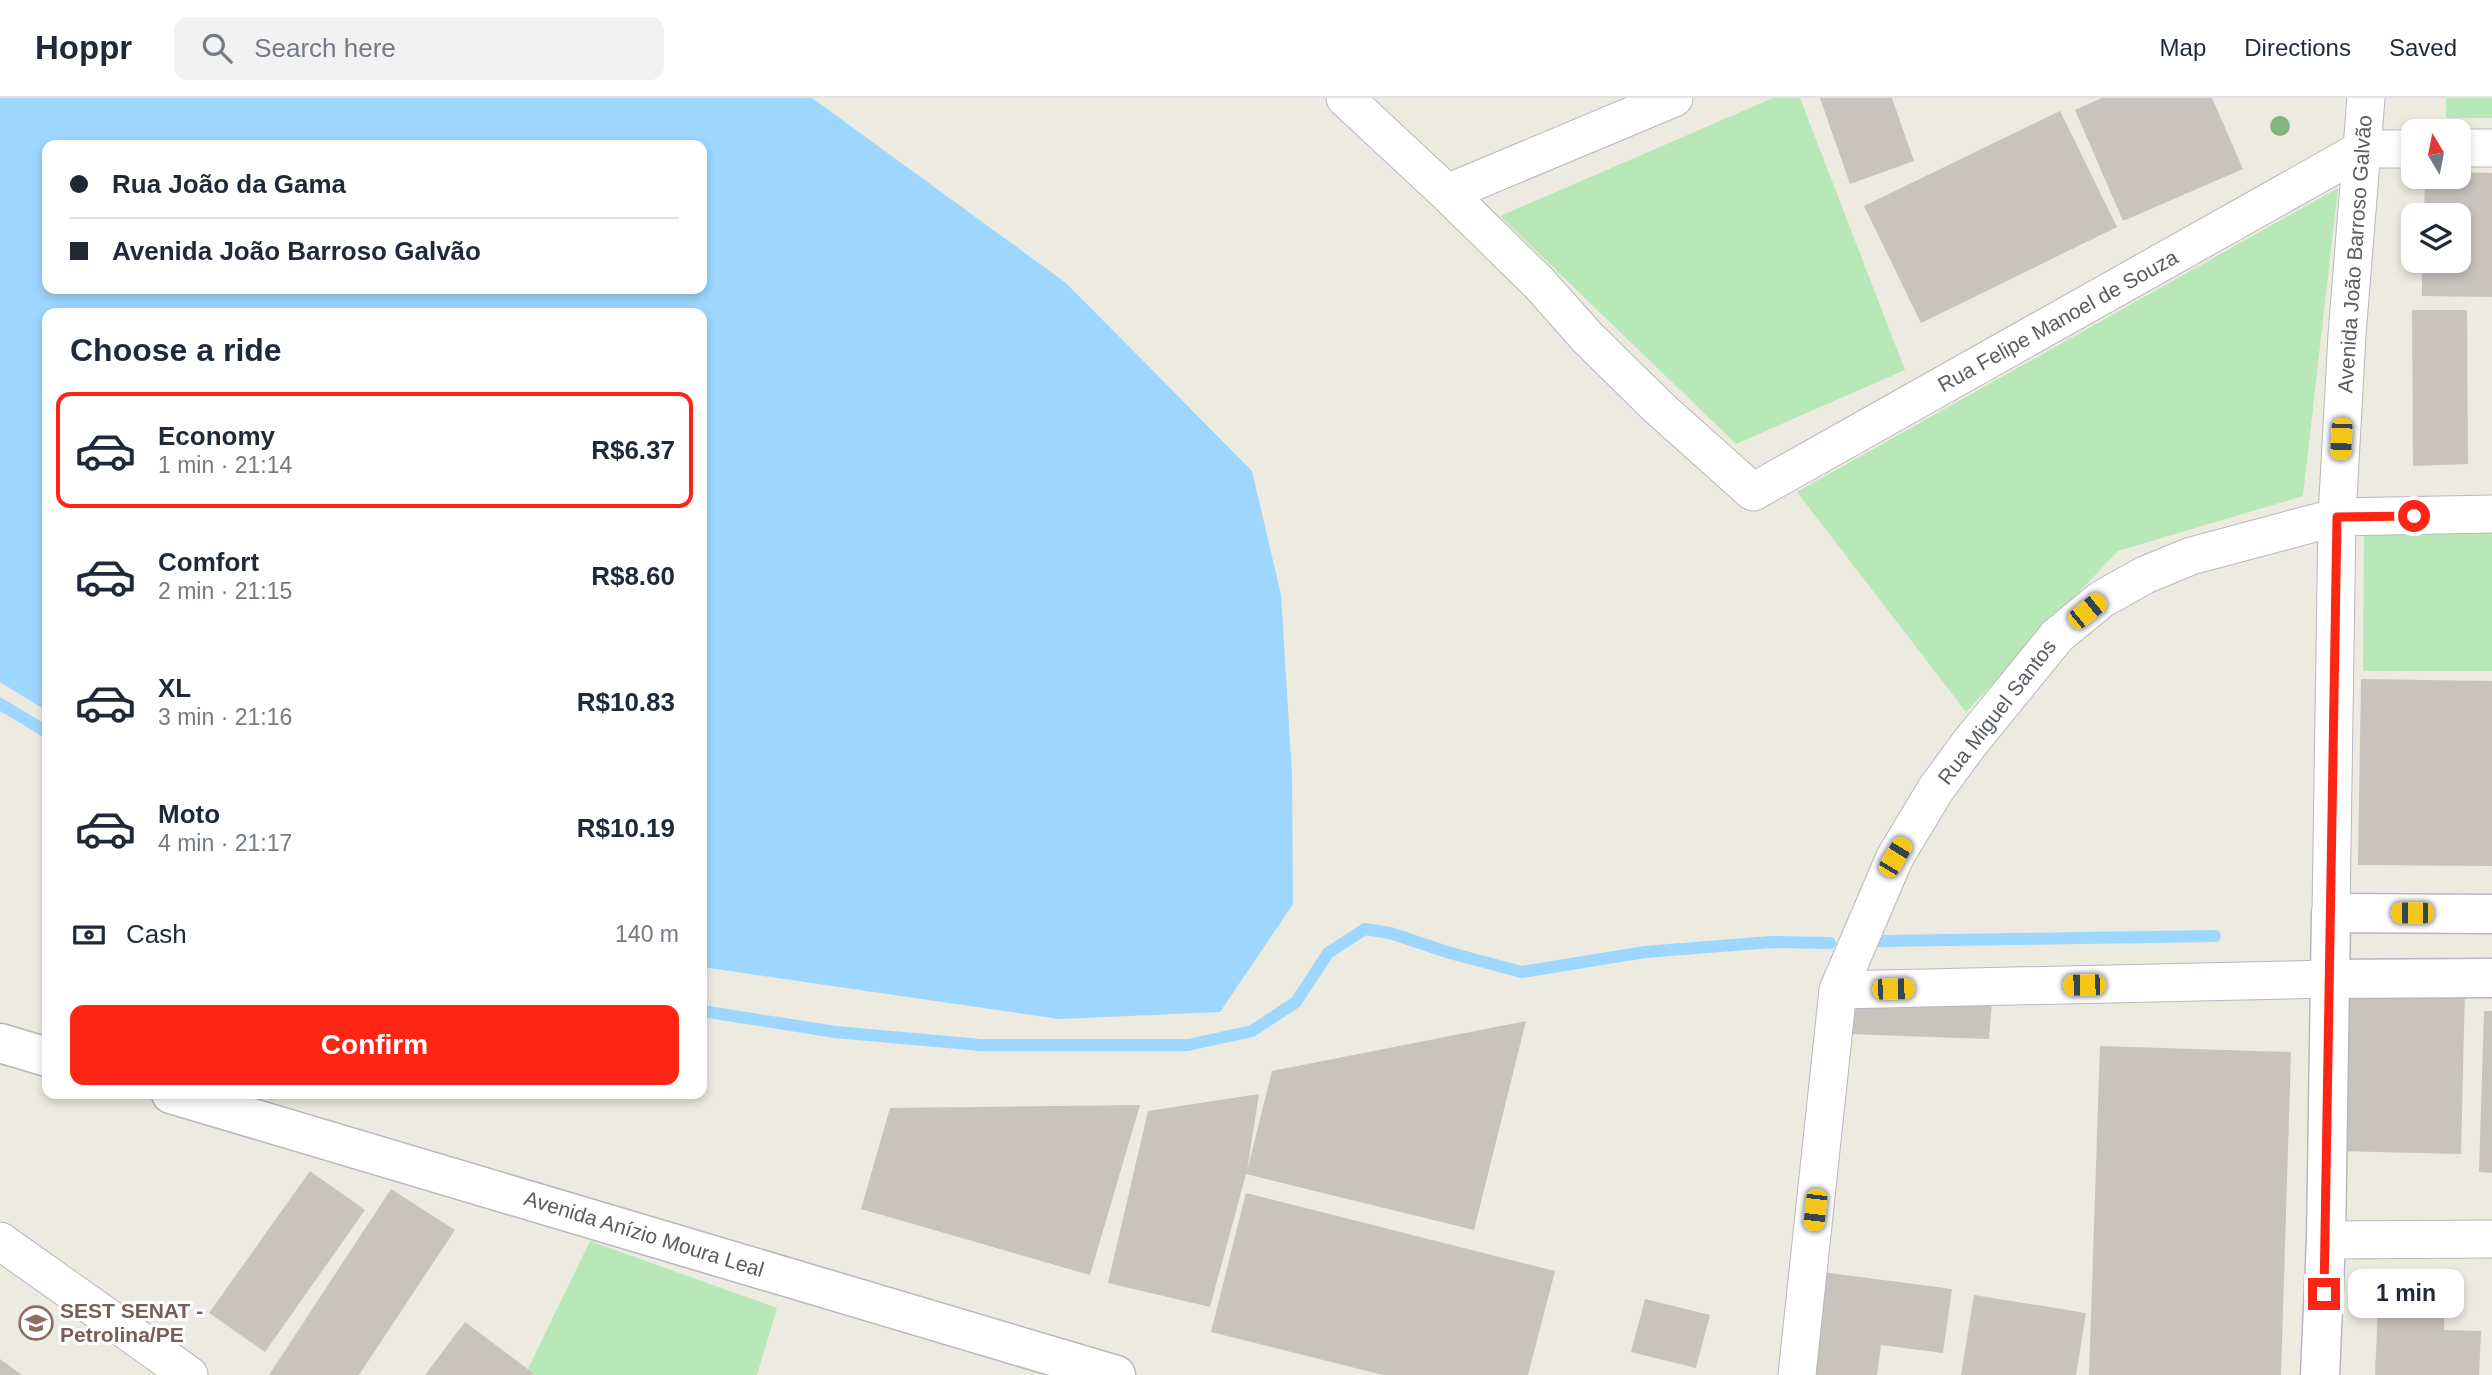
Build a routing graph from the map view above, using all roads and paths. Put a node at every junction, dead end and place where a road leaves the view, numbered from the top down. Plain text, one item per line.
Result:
1 (1345, 98) edge
2 (1674, 98) edge
3 (2366, 98) edge
4 (2471, 148) edge
5 (2492, 148) edge
6 (2363, 149) junction
7 (2401, 149) edge
8 (1447, 193) junction
9 (2492, 514) edge
10 (2337, 517) junction
11 (2332, 913) junction
12 (2492, 914) edge
13 (2492, 978) edge
14 (2329, 979) junction
15 (1838, 990) junction
16 (0, 1043) edge
17 (42, 1056) edge
18 (189, 1099) edge
19 (2492, 1239) edge
20 (2326, 1240) junction
21 (0, 1241) edge
22 (189, 1375) edge
23 (1116, 1375) edge
24 (1797, 1375) edge
25 (2320, 1375) edge

1 - 8 street
2 - 8 street
3 - 6 street, Avenida João Barroso Galvão
4 - 5 street
6 - 7 street
6 - 8 street, Rua Felipe Manoel de Souza
6 - 10 street, Avenida João Barroso Galvão
9 - 10 street, Rua Miguel Santos
10 - 11 street, Avenida João Barroso Galvão
10 - 15 street, Rua Miguel Santos
11 - 12 street
11 - 14 street, Avenida João Barroso Galvão
13 - 14 street
14 - 15 street
14 - 20 street, Avenida João Barroso Galvão
15 - 24 street, Rua Miguel Santos
16 - 17 street
18 - 23 street, Avenida Anízio Moura Leal
19 - 20 street
20 - 25 street, Avenida João Barroso Galvão
21 - 22 street

